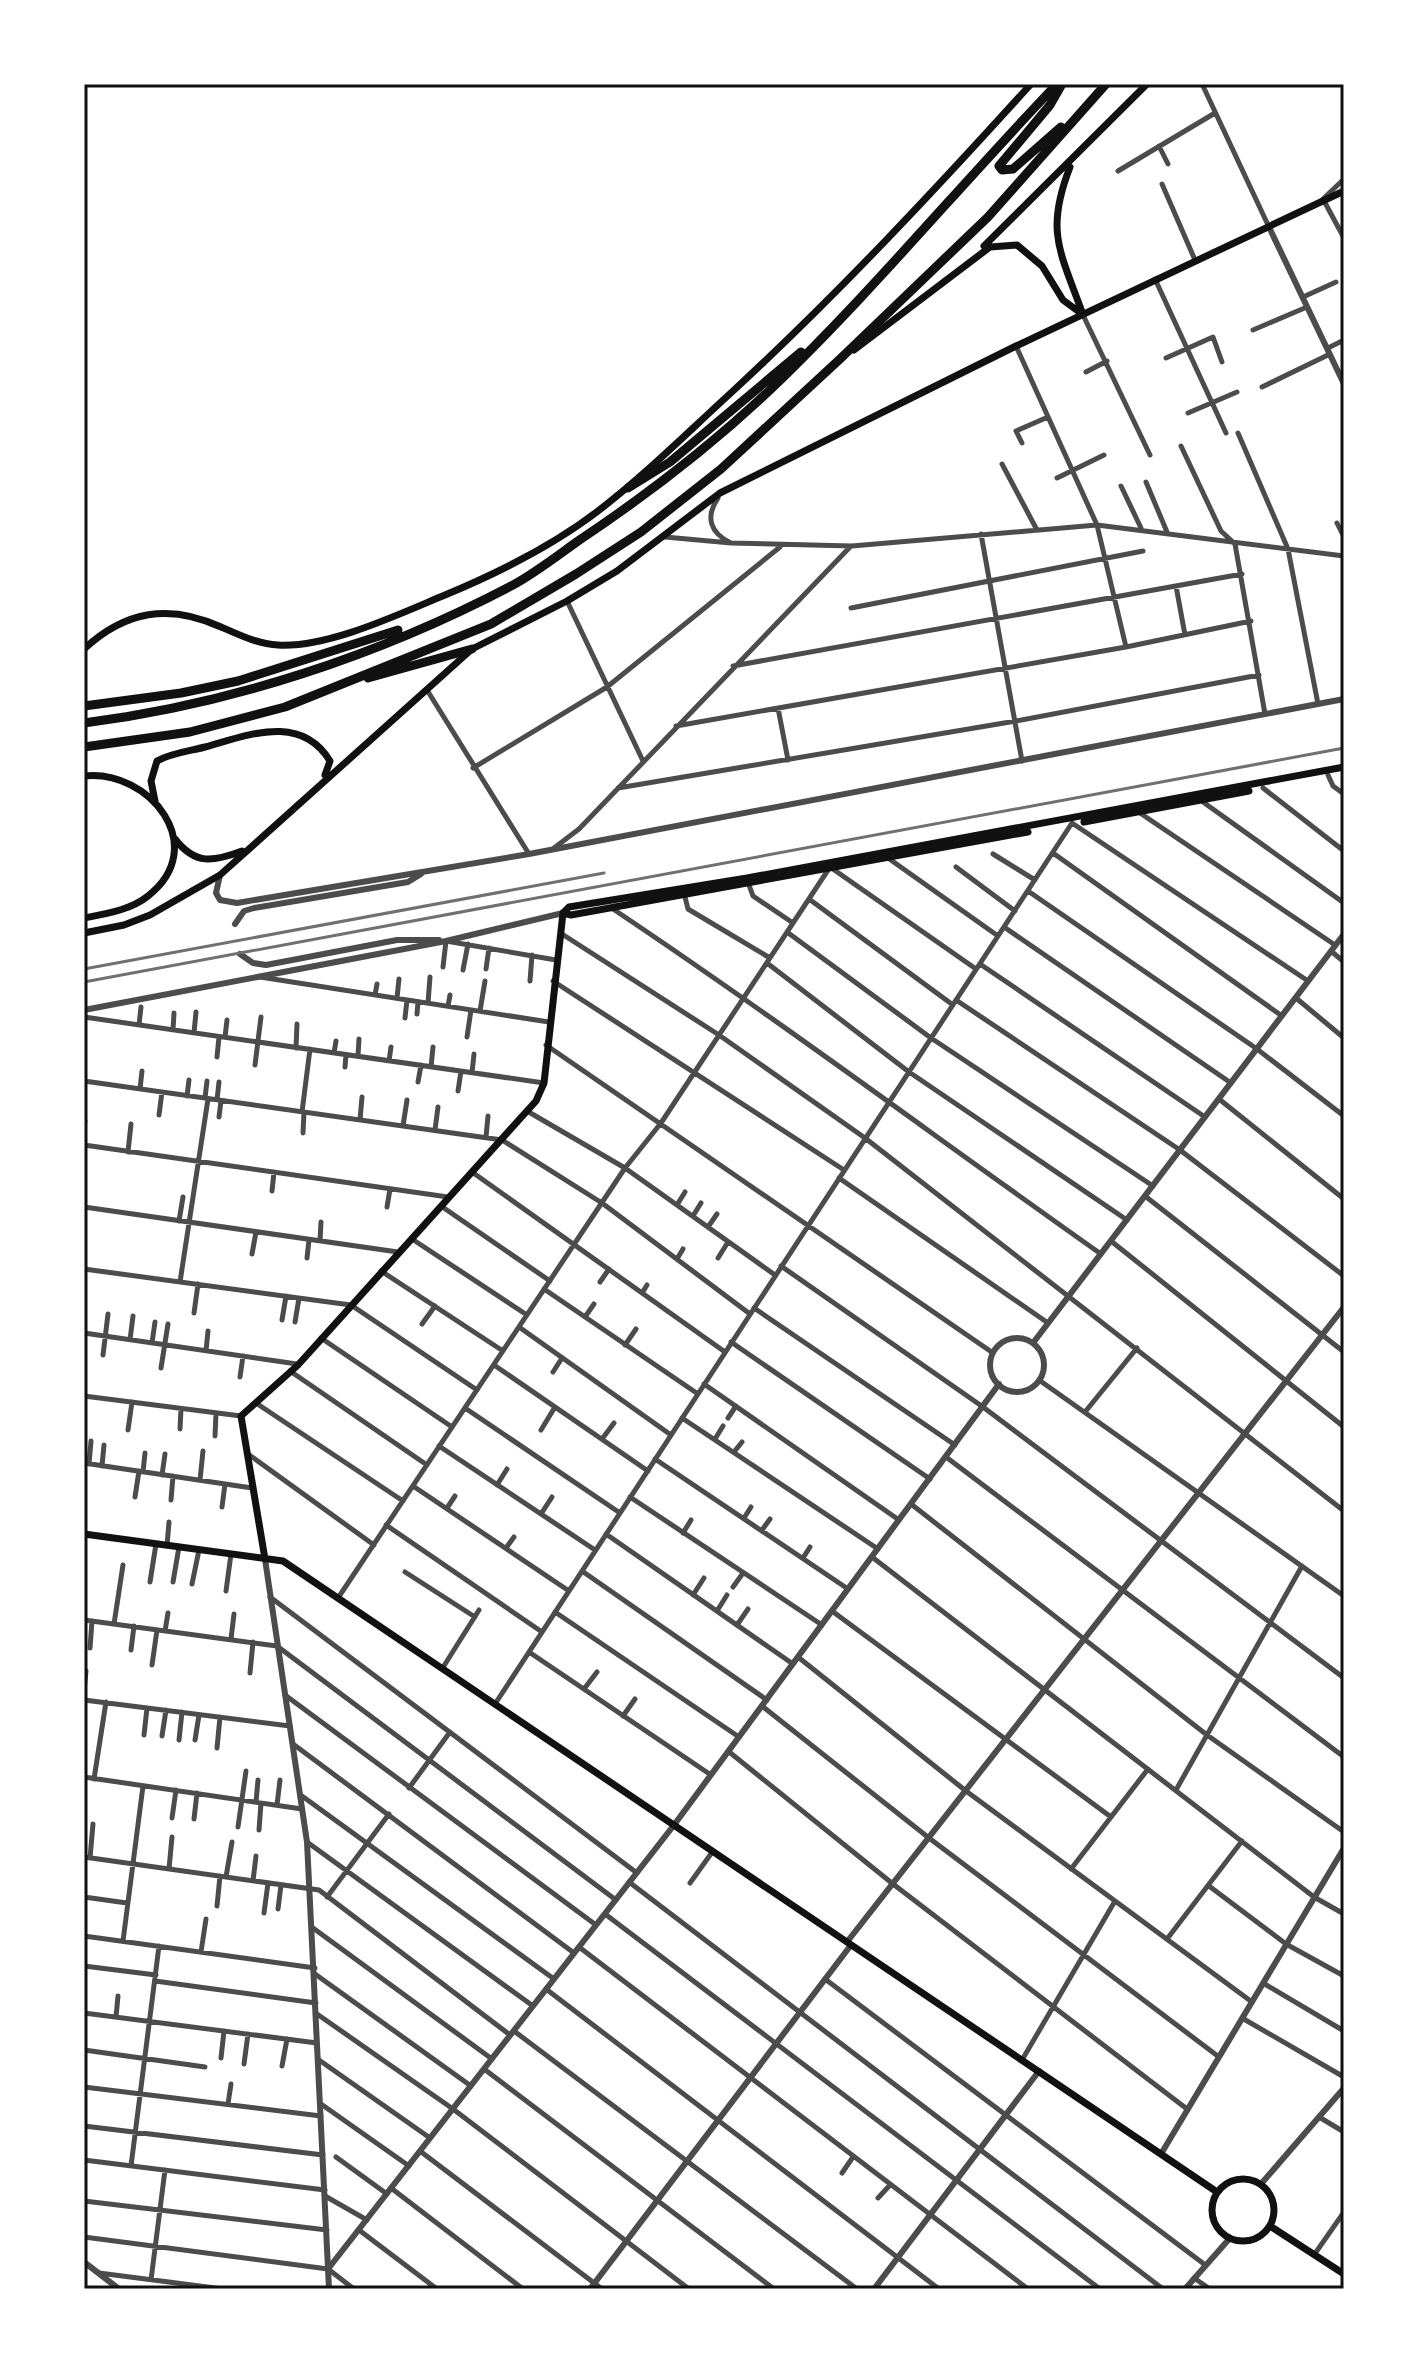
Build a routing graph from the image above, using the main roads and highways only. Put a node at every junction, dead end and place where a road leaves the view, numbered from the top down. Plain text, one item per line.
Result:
1 (1031, 84) edge
2 (1059, 84) edge
3 (1106, 84) edge
4 (1147, 84) edge
5 (1073, 118) junction
6 (1072, 163) junction
7 (1344, 191) edge
8 (971, 259) junction
9 (1082, 314) junction
10 (823, 336) junction
11 (840, 359) junction
12 (628, 488) junction
13 (413, 630) junction
14 (84, 649) edge
15 (472, 649) junction
16 (346, 684) junction
17 (84, 706) edge
18 (84, 723) edge
19 (84, 747) edge
20 (1344, 770) edge
21 (84, 776) edge
22 (323, 780) junction
23 (155, 801) junction
24 (175, 839) junction
25 (247, 850) junction
26 (84, 918) edge
27 (84, 933) edge
28 (84, 1534) edge
29 (265, 1559) junction
30 (1217, 2192) junction
31 (1270, 2226) junction
32 (1344, 2274) edge

1 - 12 main road
2 - 5 highway
2 - 10 highway
3 - 5 highway
4 - 6 main road
5 - 11 highway
6 - 8 main road
6 - 9 main road
7 - 9 main road
8 - 9 main road
8 - 11 main road
9 - 15 main road
10 - 12 highway
10 - 13 highway
11 - 16 highway
12 - 14 main road
13 - 17 highway
13 - 18 highway
15 - 16 highway
15 - 22 main road
16 - 19 highway
20 - 29 main road
21 - 23 main road
22 - 23 main road
22 - 25 main road
23 - 24 main road
24 - 25 main road
24 - 26 main road
25 - 27 main road
28 - 29 main road
29 - 30 main road
30 - 31 main road
30 - 31 main road
31 - 32 main road

